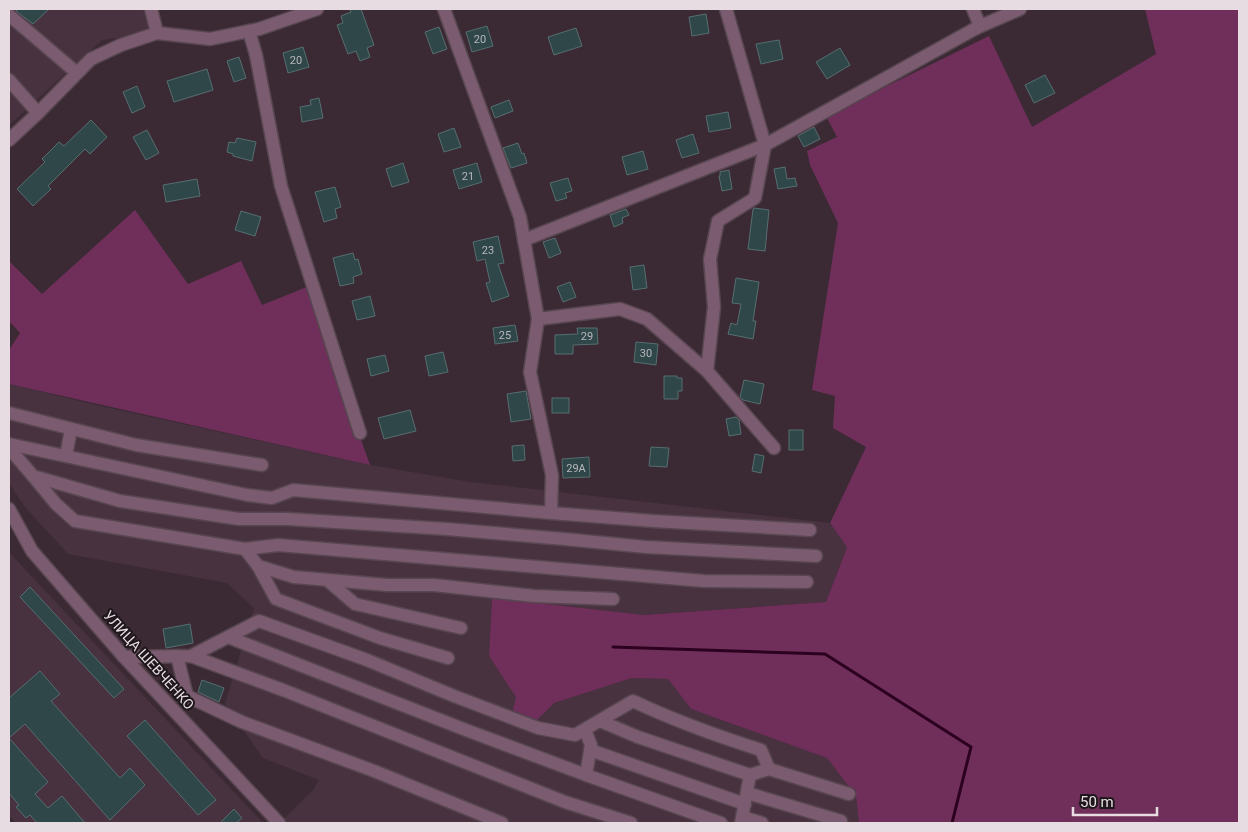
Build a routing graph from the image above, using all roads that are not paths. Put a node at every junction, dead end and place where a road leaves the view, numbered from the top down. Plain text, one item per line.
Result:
1 (151, 9) edge
2 (317, 9) edge
3 (444, 9) edge
4 (726, 9) edge
5 (973, 9) edge
6 (1020, 9) edge
7 (9, 15) edge
8 (976, 28) junction
9 (248, 31) junction
10 (157, 33) junction
11 (77, 73) junction
12 (9, 80) edge
13 (38, 113) junction
14 (9, 140) edge
15 (764, 145) junction
16 (524, 240) junction
17 (538, 319) junction
18 (707, 371) junction
19 (9, 413) edge
20 (71, 429) junction
21 (360, 433) dead end
22 (9, 444) edge
23 (9, 448) edge
24 (774, 448) dead end
25 (66, 456) junction
26 (262, 465) dead end
27 (33, 476) junction
28 (9, 509) edge
29 (551, 513) junction
30 (810, 530) dead end
31 (245, 549) junction
32 (816, 556) dead end
33 (258, 566) junction
34 (327, 580) junction
35 (807, 582) dead end
36 (613, 600) dead end
37 (461, 628) dead end
38 (228, 637) junction
39 (177, 656) junction
40 (190, 656) junction
41 (124, 657) junction
42 (448, 658) dead end
43 (600, 721) junction
44 (585, 730) junction
45 (590, 750) junction
46 (769, 769) junction
47 (586, 775) junction
48 (750, 775) junction
49 (849, 794) dead end
50 (746, 798) junction
51 (742, 820) edge
52 (841, 821) dead end
53 (278, 823) edge
54 (502, 823) edge
55 (631, 823) edge
56 (721, 823) edge
57 (762, 823) edge

1 - 10 street
2 - 9 street
3 - 16 street
4 - 15 street
5 - 8 street
6 - 8 street
7 - 11 street
8 - 15 street
9 - 10 street
9 - 21 street
10 - 11 street
11 - 13 street
12 - 13 street
13 - 14 street
15 - 16 street
15 - 18 street
16 - 17 street
17 - 18 street
17 - 29 street
18 - 24 street
19 - 20 street
20 - 25 street
20 - 26 street
22 - 25 street
23 - 27 street
25 - 29 street
27 - 31 street
27 - 32 street
28 - 41 street, УЛИЦА ШЕВЧЕНКО
29 - 30 street
31 - 33 street
31 - 35 street
33 - 34 street
33 - 42 street
34 - 36 street
34 - 37 street
38 - 40 street
38 - 44 street
38 - 47 street
39 - 40 street
39 - 41 street
39 - 54 street
40 - 55 street
41 - 53 street, УЛИЦА ШЕВЧЕНКО
43 - 44 street
43 - 46 street
43 - 48 street
44 - 45 street
45 - 47 street
45 - 50 street
46 - 48 street
46 - 49 street
47 - 56 street
48 - 50 street
50 - 51 street
50 - 52 street
51 - 57 street

